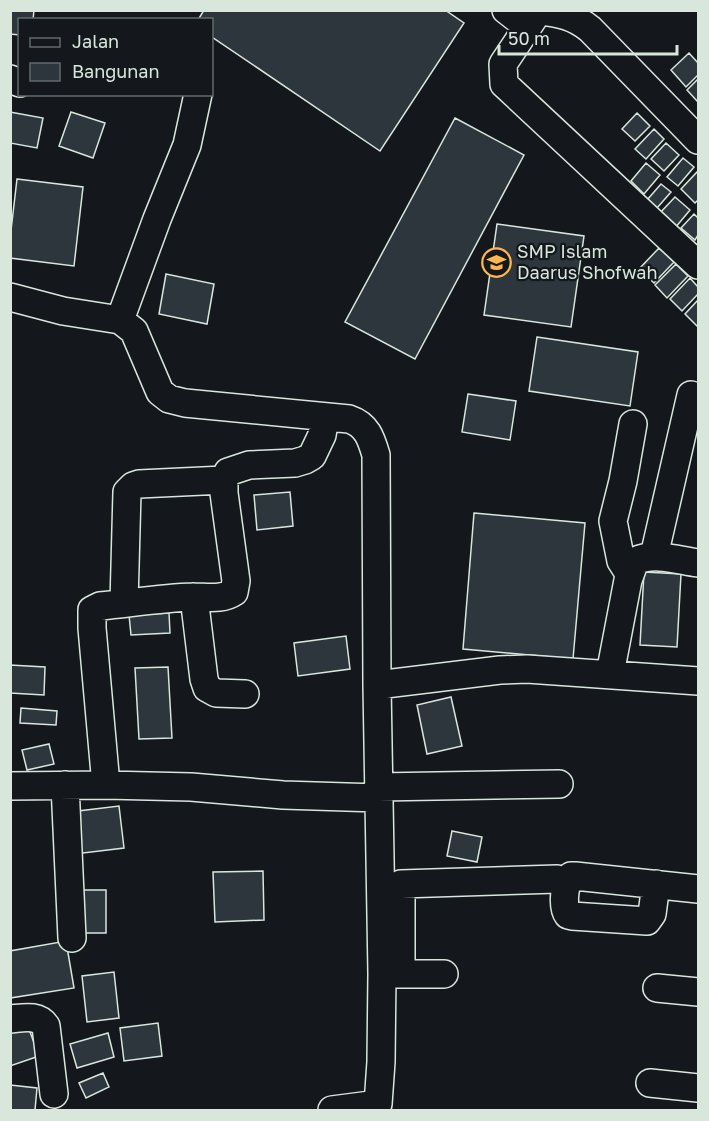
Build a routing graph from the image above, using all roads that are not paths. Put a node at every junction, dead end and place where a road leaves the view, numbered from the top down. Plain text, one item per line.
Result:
1 (506, 10) edge
2 (536, 16) edge
3 (198, 96) edge
4 (699, 140) edge
5 (699, 265) edge
6 (10, 297) edge
7 (120, 320) junction
8 (691, 395) dead end
9 (325, 417) junction
10 (633, 424) dead end
11 (224, 480) junction
12 (654, 556) junction
13 (699, 563) edge
14 (630, 575) junction
15 (194, 597) junction
16 (124, 603) junction
17 (610, 674) junction
18 (699, 681) edge
19 (377, 685) junction
20 (245, 694) dead end
21 (559, 784) dead end
22 (64, 785) junction
23 (106, 785) junction
24 (10, 786) edge
25 (378, 792) junction
26 (557, 879) dead end
27 (656, 884) dead end
28 (699, 889) edge
29 (72, 938) dead end
30 (391, 974) junction
31 (444, 974) dead end
32 (657, 988) dead end
33 (699, 992) edge
34 (10, 1019) edge
35 (650, 1083) dead end
36 (699, 1088) edge
37 (54, 1094) dead end
38 (332, 1110) edge

1 - 2 street
2 - 4 street
2 - 5 street
3 - 7 street
6 - 7 street
7 - 9 street
8 - 12 street
9 - 11 street
9 - 19 street
10 - 14 street
11 - 15 street
11 - 16 street
12 - 13 street
12 - 14 street
14 - 17 street
15 - 16 street
15 - 20 street
16 - 23 street
17 - 18 street
17 - 19 street
19 - 25 street
21 - 25 street
22 - 23 street
22 - 24 street
22 - 29 street
23 - 25 street
25 - 30 street
26 - 30 street
27 - 28 street
30 - 31 street
30 - 38 street
32 - 33 street
34 - 37 street
35 - 36 street

